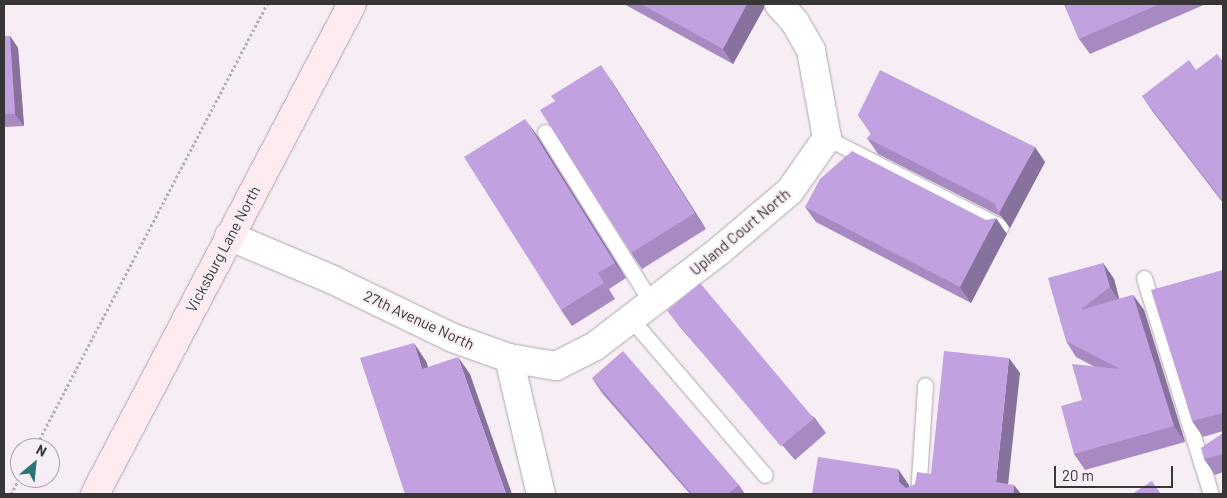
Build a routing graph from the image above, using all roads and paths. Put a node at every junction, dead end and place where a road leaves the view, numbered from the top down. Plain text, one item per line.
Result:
1 (267, 4) edge
2 (352, 4) edge
3 (779, 4) edge
4 (545, 132) edge
5 (827, 138) junction
6 (1001, 227) edge
7 (230, 236) junction
8 (1144, 278) dead end
9 (642, 312) junction
10 (509, 358) junction
11 (925, 385) dead end
12 (40, 438) edge
13 (765, 475) dead end
14 (95, 494) edge
15 (541, 494) edge
16 (918, 494) edge
17 (1211, 494) edge

1 - 12 path
2 - 7 main road, Vicksburg Lane North
3 - 5 street
4 - 9 lane
5 - 6 lane
5 - 9 street, Upland Court North
7 - 10 street, 27th Avenue North
7 - 14 main road, Vicksburg Lane North
8 - 17 lane
9 - 10 street, Upland Court North
9 - 13 lane
10 - 15 street
11 - 16 lane

